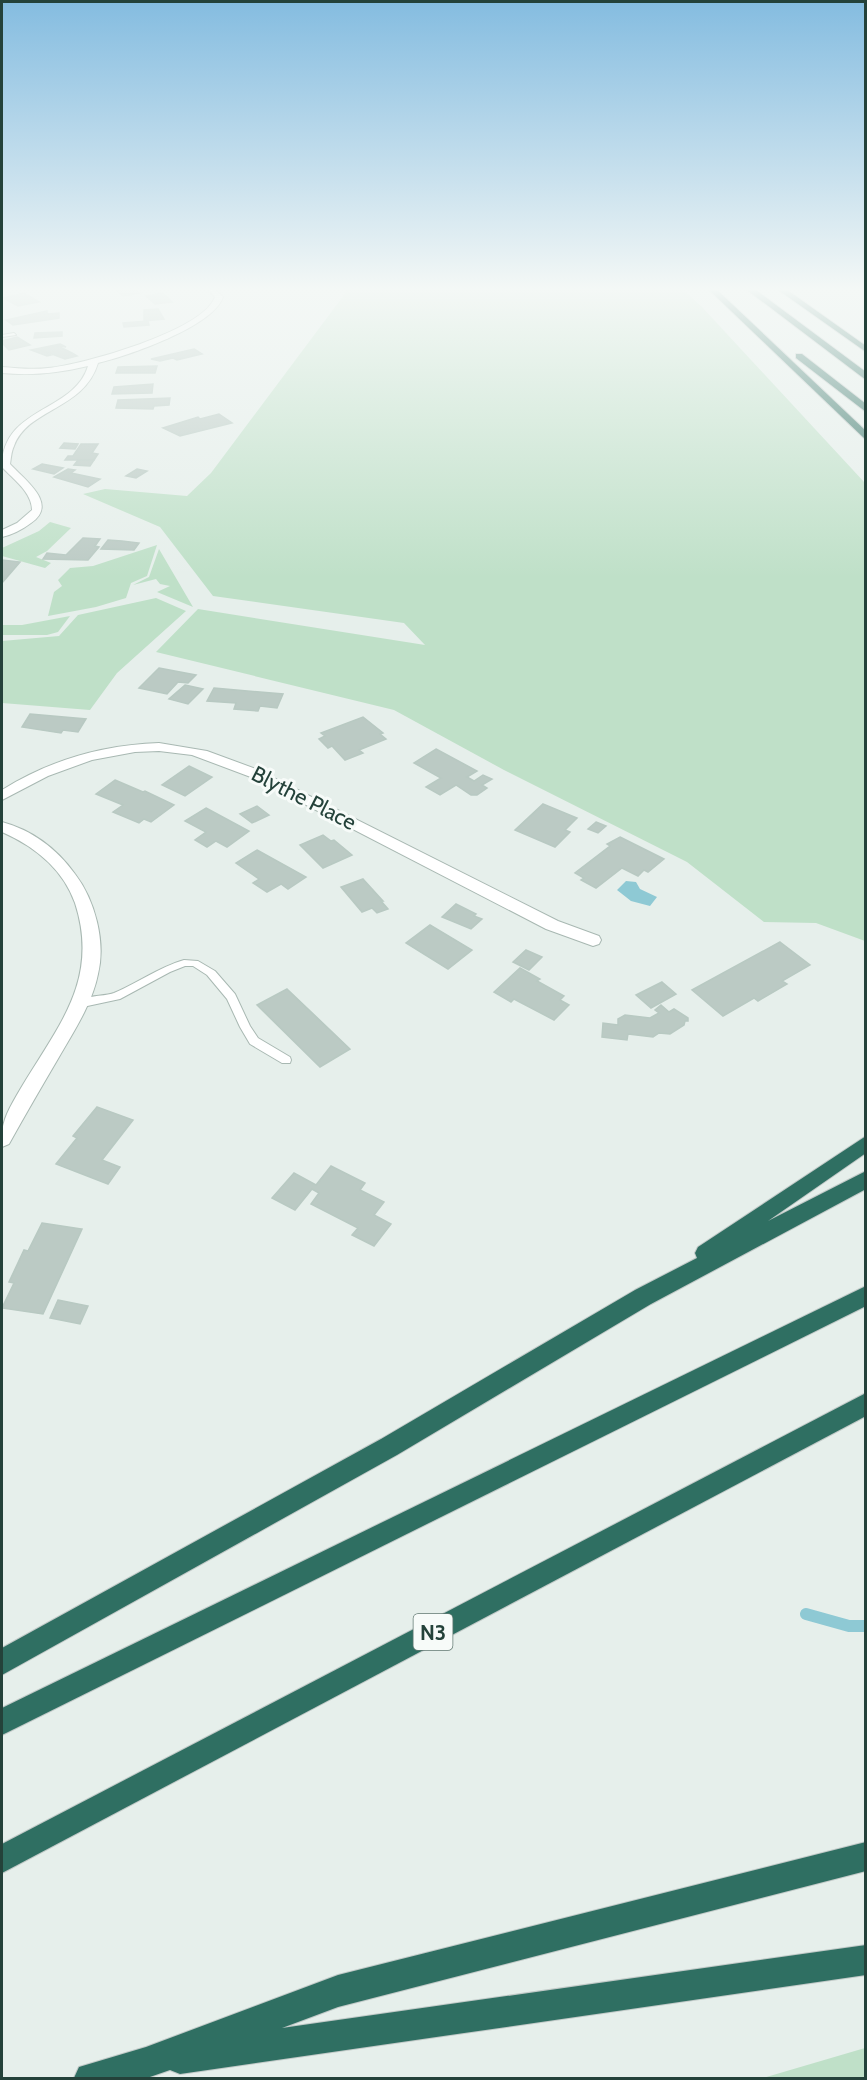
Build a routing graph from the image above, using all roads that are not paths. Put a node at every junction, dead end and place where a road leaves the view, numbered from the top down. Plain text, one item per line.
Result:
1 (83, 384) edge
2 (811, 384) edge
3 (834, 384) edge
4 (866, 409) edge
5 (850, 422) junction
6 (866, 437) edge
7 (866, 443) edge
8 (2, 534) edge
9 (2, 796) edge
10 (2, 827) edge
11 (593, 940) dead end
12 (78, 1004) junction
13 (286, 1060) dead end
14 (2, 1139) edge
15 (866, 1143) edge
16 (866, 1179) edge
17 (866, 1295) edge
18 (643, 1297) junction
19 (866, 1404) edge
20 (2, 1662) edge
21 (2, 1722) edge
22 (866, 1856) edge
23 (2, 1859) edge
24 (866, 1960) edge
25 (146, 2063) junction
26 (90, 2079) edge

1 - 8 street
2 - 5 highway
3 - 4 highway
5 - 6 highway
5 - 7 highway
9 - 11 street, Blythe Place
10 - 12 street
12 - 13 lane
12 - 14 street
15 - 18 highway
16 - 18 highway
17 - 21 highway
18 - 20 highway
19 - 23 highway, N3
22 - 25 highway
24 - 25 highway
25 - 26 highway

